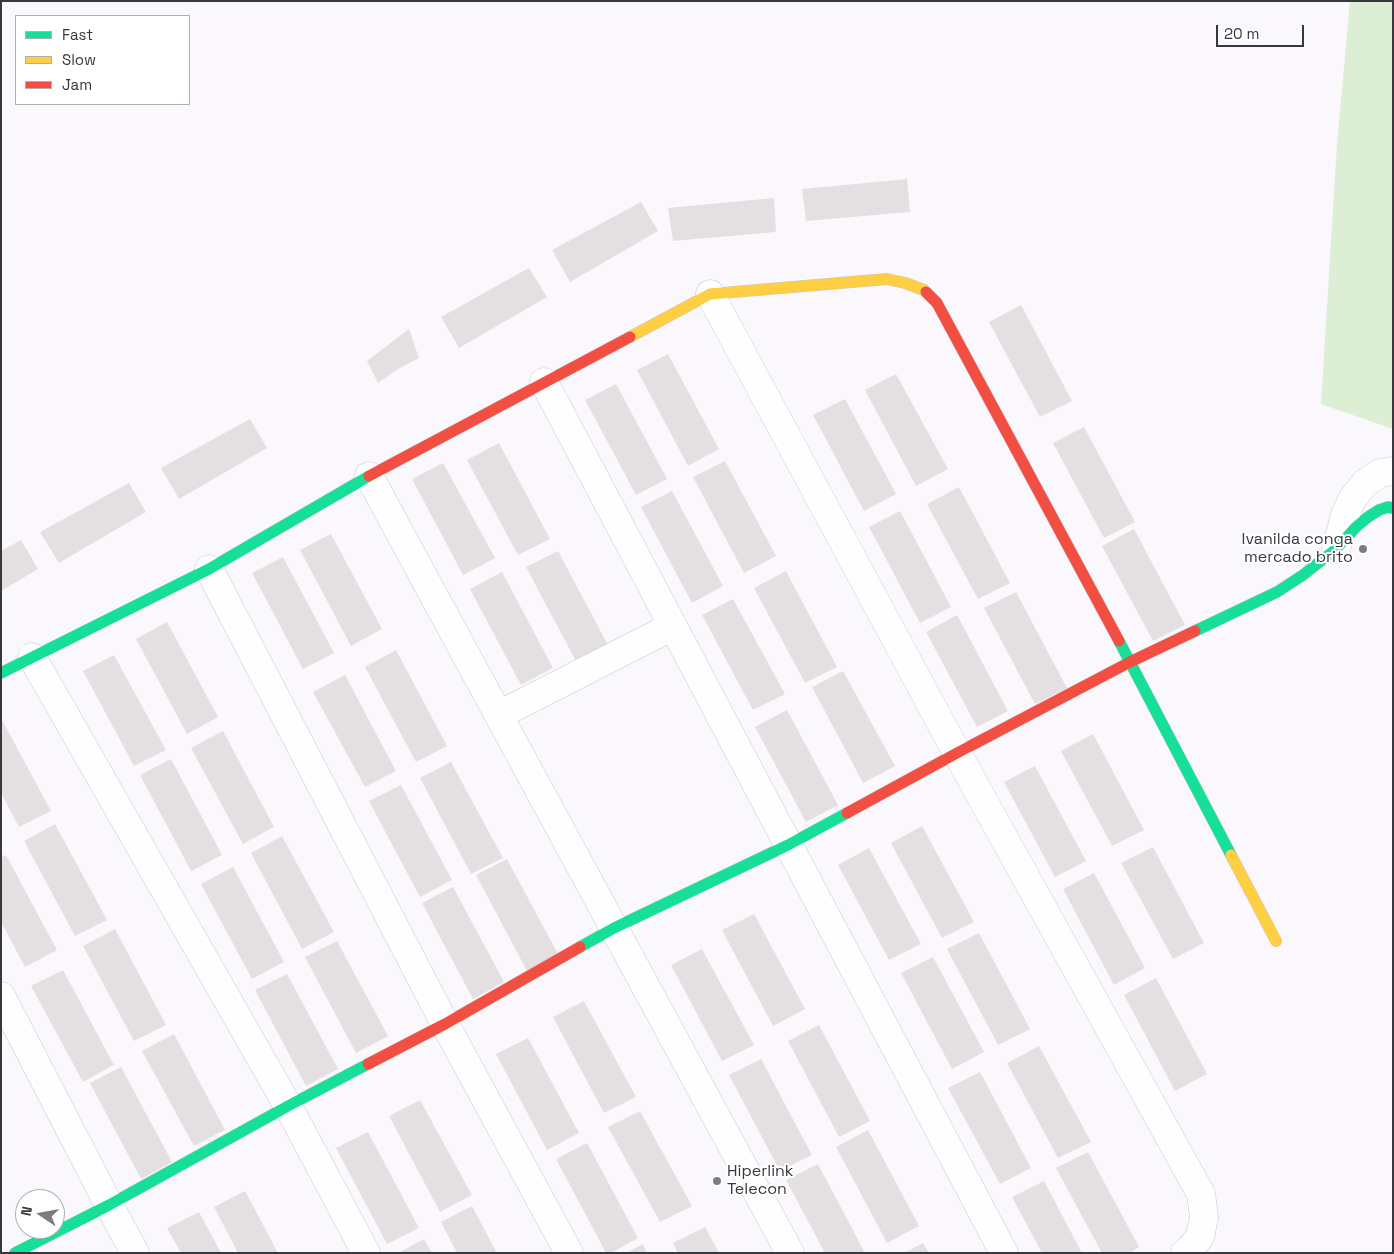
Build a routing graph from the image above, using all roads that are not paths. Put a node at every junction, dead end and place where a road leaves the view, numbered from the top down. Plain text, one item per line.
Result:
1 (710, 294) junction
2 (544, 382) junction
3 (1393, 471) edge
4 (369, 476) junction
5 (1393, 508) edge
6 (1336, 549) junction
7 (209, 569) junction
8 (673, 626) junction
9 (32, 657) junction
10 (1130, 662) junction
11 (1, 673) edge
12 (499, 715) junction
13 (957, 753) junction
14 (788, 845) junction
15 (614, 928) junction
16 (1276, 941) dead end
17 (1, 996) edge
18 (445, 1024) junction
19 (288, 1106) junction
20 (109, 1206) junction
21 (15, 1253) edge
22 (136, 1253) edge
23 (366, 1253) edge
24 (569, 1253) edge
25 (790, 1253) edge
26 (1004, 1253) edge
27 (1185, 1253) edge

1 - 2 street
1 - 10 street
1 - 13 street
2 - 4 street
2 - 8 street
3 - 6 street
4 - 7 street
4 - 12 street
5 - 6 street
6 - 10 street
7 - 9 street
7 - 18 street
8 - 12 street
8 - 14 street
9 - 11 street
9 - 19 street
10 - 13 street
10 - 16 street
12 - 15 street
13 - 14 street
13 - 27 street
14 - 15 street
14 - 26 street
15 - 18 street
15 - 25 street
17 - 20 street
18 - 19 street
18 - 24 street
19 - 20 street
19 - 23 street
20 - 21 street
20 - 22 street

